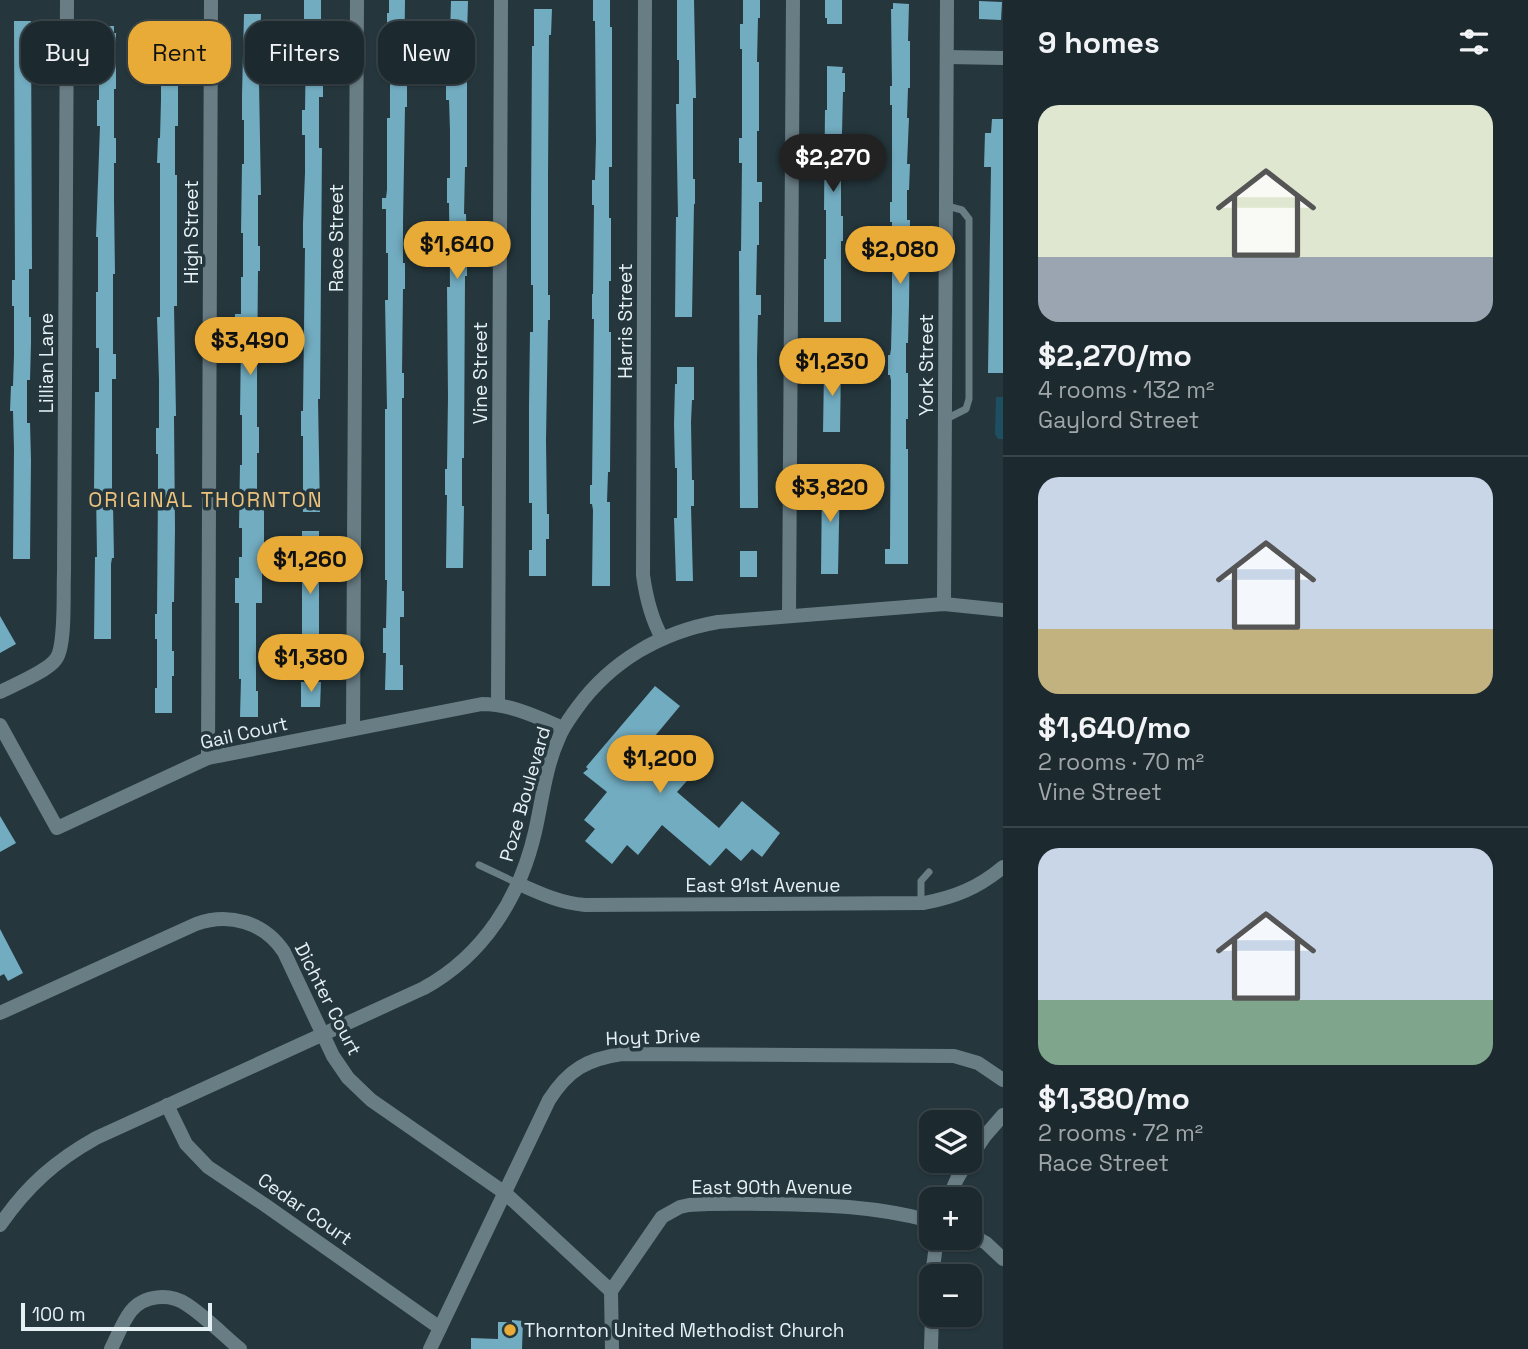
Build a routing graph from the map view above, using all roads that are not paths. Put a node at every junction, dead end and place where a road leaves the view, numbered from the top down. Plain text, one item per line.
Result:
1 (67, 0) edge
2 (211, 0) edge
3 (357, 0) edge
4 (501, 0) edge
5 (645, 0) edge
6 (793, 0) edge
7 (947, 0) edge
8 (947, 57) junction
9 (1003, 58) edge
10 (946, 206) junction
11 (946, 419) junction
12 (944, 604) junction
13 (1003, 610) edge
14 (789, 615) junction
15 (662, 638) junction
16 (0, 692) edge
17 (498, 704) junction
18 (0, 725) edge
19 (563, 728) junction
20 (353, 729) junction
21 (208, 758) junction
22 (479, 865) dead end
23 (1003, 867) edge
24 (929, 872) dead end
25 (519, 884) junction
26 (920, 903) junction
27 (0, 1013) edge
28 (323, 1034) junction
29 (1003, 1080) edge
30 (167, 1105) junction
31 (1003, 1115) edge
32 (982, 1140) edge
33 (505, 1194) junction
34 (919, 1218) edge
35 (0, 1225) edge
36 (982, 1241) edge
37 (1003, 1259) edge
38 (611, 1291) junction
39 (932, 1327) edge
40 (440, 1328) junction
41 (111, 1349) edge
42 (240, 1349) edge
43 (430, 1349) edge
44 (612, 1349) edge
45 (931, 1349) edge

1 - 16 street, Lillian Lane
2 - 21 street, High Street
3 - 20 street, Race Street
4 - 17 street, Vine Street
5 - 15 street, Harris Street
6 - 14 street
7 - 8 street, York Street
8 - 9 street
8 - 10 street, York Street
10 - 11 street, York Street
10 - 11 lane
11 - 12 street, York Street
12 - 13 street, Poze Boulevard
12 - 14 street, Poze Boulevard
14 - 15 street, Poze Boulevard
15 - 19 street, Poze Boulevard
17 - 19 street, Gail Court
17 - 20 street, Gail Court
18 - 21 street, Gail Court
19 - 25 street, Poze Boulevard
20 - 21 street, Gail Court
22 - 25 lane
23 - 26 street, East 91st Avenue
24 - 26 lane
25 - 26 street, East 91st Avenue
25 - 28 street, Poze Boulevard
27 - 28 street, Dichter Court
28 - 30 street, Poze Boulevard
28 - 33 street, Dichter Court
29 - 33 street, Hoyt Drive
30 - 35 street, Poze Boulevard
30 - 40 street, Cedar Court
31 - 32 street
33 - 38 street, Dichter Court
33 - 40 street, Hoyt Drive
34 - 38 street, East 90th Avenue
36 - 37 street
38 - 44 street
39 - 45 street
40 - 43 street, Hoyt Drive
41 - 42 street

